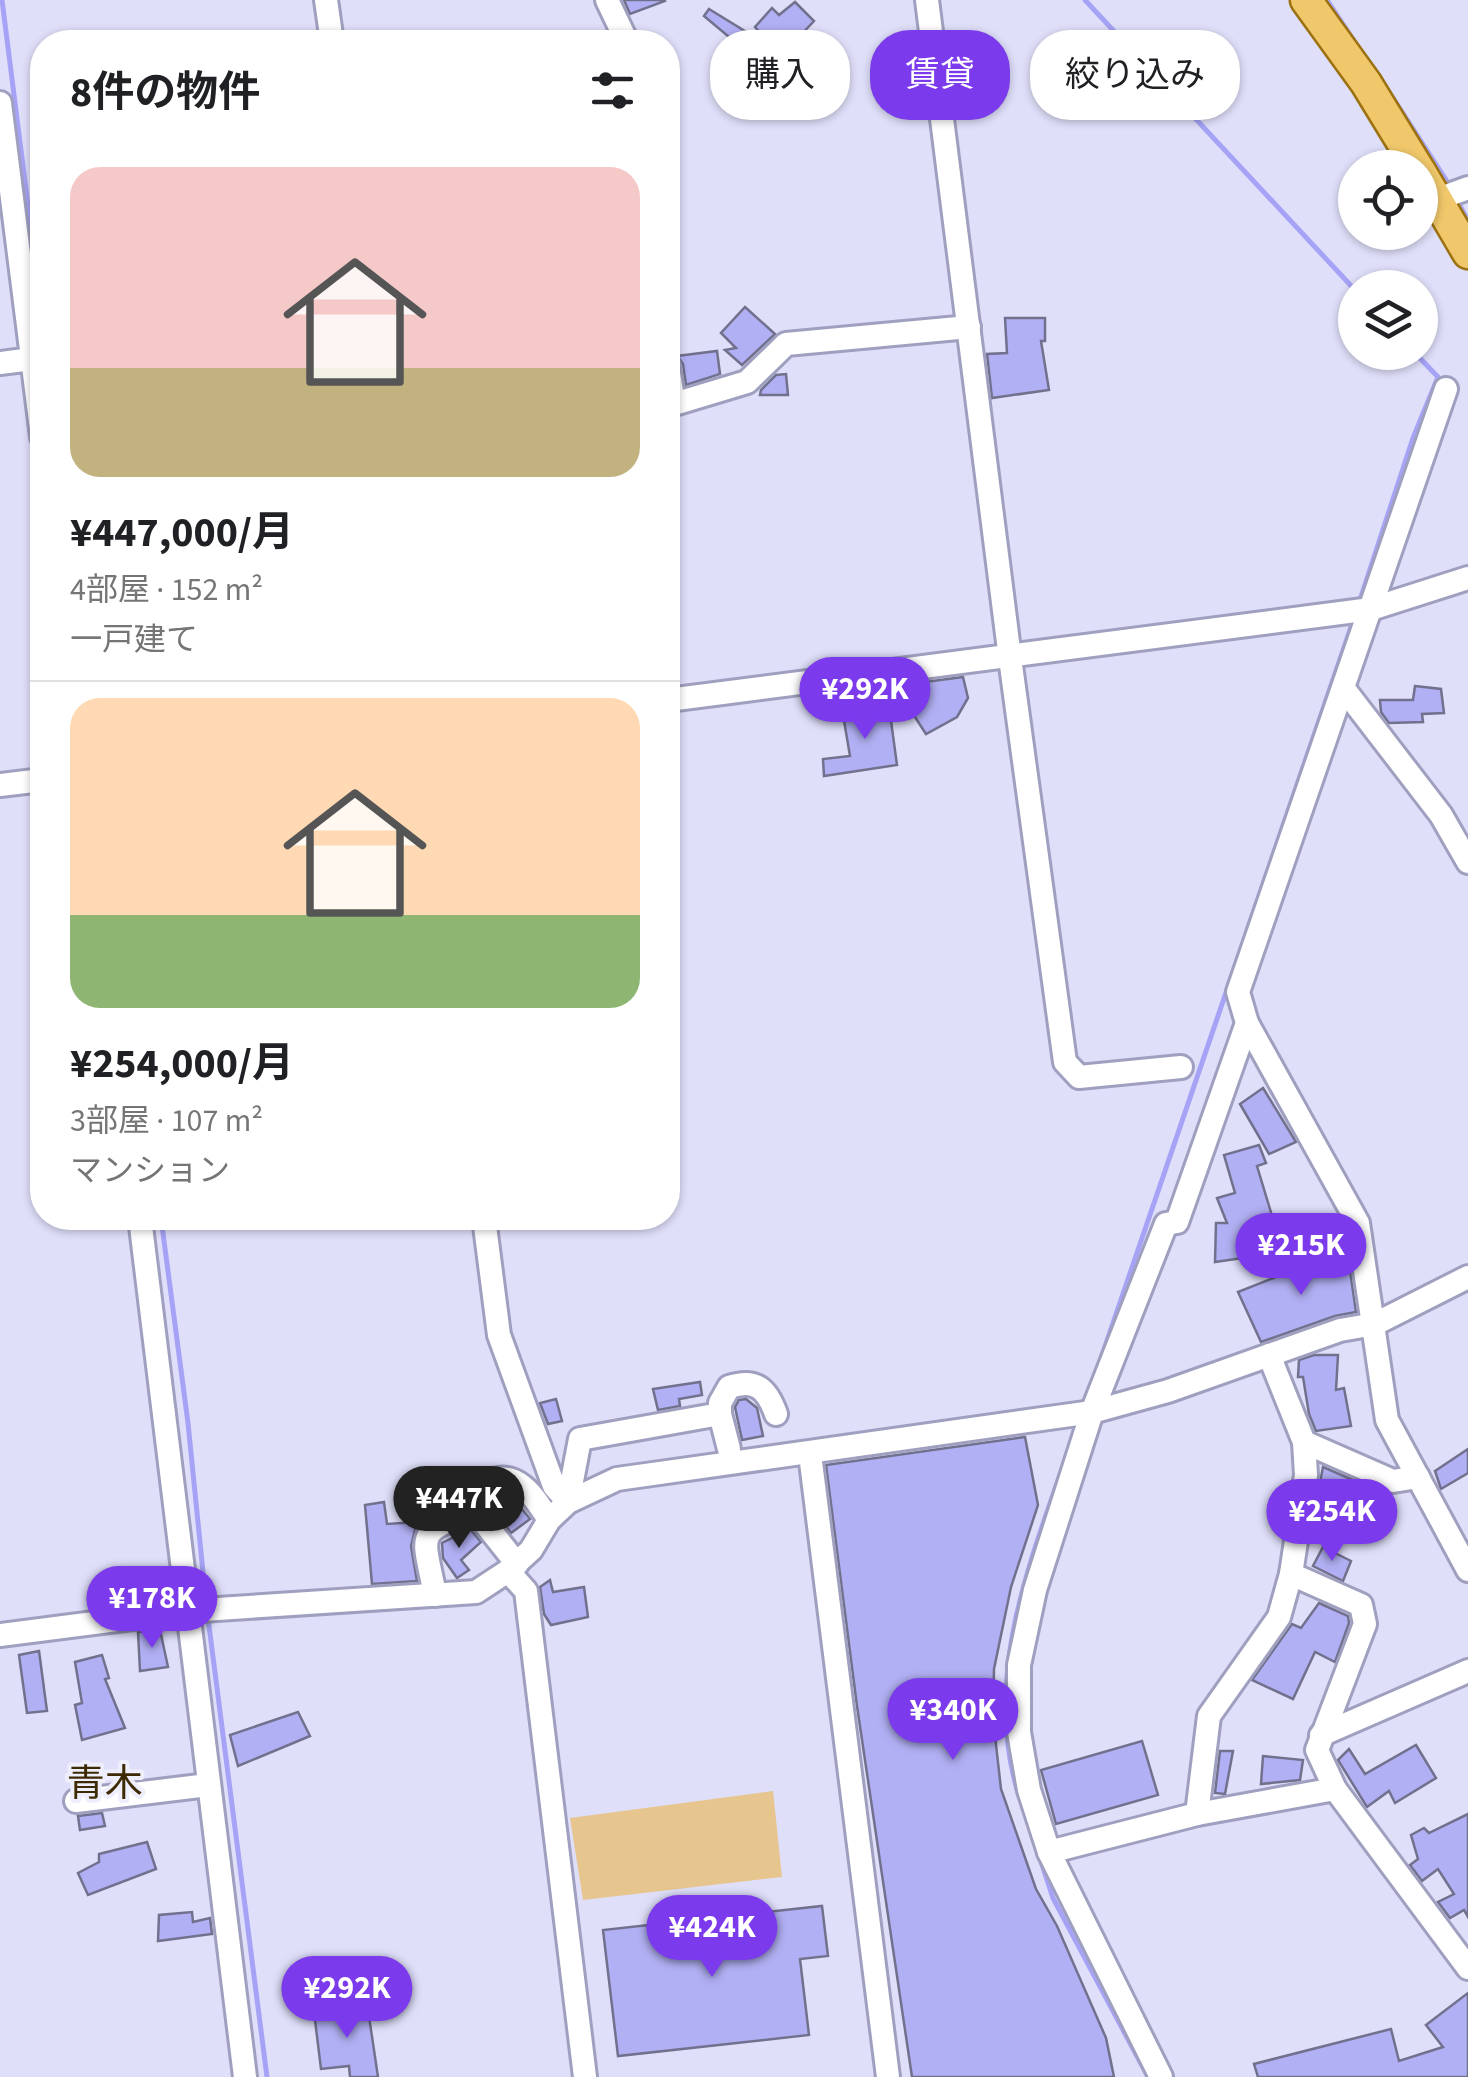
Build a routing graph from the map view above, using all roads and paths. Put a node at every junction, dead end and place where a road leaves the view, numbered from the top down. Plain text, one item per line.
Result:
1 (326, 0) edge
2 (606, 0) edge
3 (927, 0) edge
4 (1306, 0) edge
5 (330, 30) edge
6 (621, 30) edge
7 (0, 103) edge
8 (1407, 150) edge
9 (1468, 188) edge
10 (1438, 199) joint
11 (1468, 254) edge
12 (968, 327) junction
13 (30, 343) edge
14 (30, 359) edge
15 (0, 364) edge
16 (1446, 389) dead end
17 (680, 402) edge
18 (1468, 578) edge
19 (1370, 608) junction
20 (1010, 658) junction
21 (1344, 689) junction
22 (680, 699) edge
23 (30, 781) edge
24 (0, 784) edge
25 (1468, 862) edge
26 (1247, 1023) junction
27 (1181, 1067) dead end
28 (141, 1230) edge
29 (486, 1230) edge
30 (1468, 1277) edge
31 (1375, 1324) junction
32 (1268, 1355) junction
33 (1092, 1412) junction
34 (720, 1414) junction
35 (776, 1414) dead end
36 (1304, 1442) junction
37 (729, 1450) dead end
38 (810, 1454) junction
39 (1418, 1477) junction
40 (568, 1502) junction
41 (475, 1511) junction
42 (549, 1520) junction
43 (512, 1568) junction
44 (1468, 1570) edge
45 (1291, 1574) junction
46 (435, 1595) junction
47 (186, 1611) junction
48 (0, 1635) edge
49 (1468, 1671) edge
50 (1321, 1736) junction
51 (208, 1784) junction
52 (1335, 1789) junction
53 (76, 1801) dead end
54 (1197, 1814) junction
55 (1049, 1852) junction
56 (1468, 1968) edge
57 (245, 2077) edge
58 (585, 2077) edge
59 (888, 2077) edge
60 (1161, 2077) edge

1 - 5 street
2 - 6 street
3 - 12 street
4 - 8 main road
7 - 13 street
9 - 10 street
10 - 11 main road
12 - 17 street
12 - 20 street
14 - 15 street
16 - 19 street
18 - 19 street
19 - 20 street
19 - 21 street
20 - 22 street
20 - 27 street
21 - 25 street
21 - 26 street
23 - 24 street
26 - 31 street
26 - 33 street
28 - 47 street
29 - 40 street
30 - 31 street
31 - 32 street
31 - 39 street
32 - 33 street
32 - 36 street
33 - 38 street
33 - 55 street
34 - 35 street
34 - 37 street
34 - 40 street
36 - 39 street
36 - 45 street
38 - 40 street
38 - 59 street
39 - 44 street
40 - 42 street
41 - 42 street
41 - 43 street
41 - 46 street
42 - 43 street
43 - 46 street
43 - 58 street
45 - 50 street
45 - 54 street
46 - 47 street
47 - 48 street
47 - 51 street
49 - 50 street
50 - 52 street
51 - 53 street
51 - 57 street
52 - 54 street
52 - 56 street
54 - 55 street
55 - 60 street

